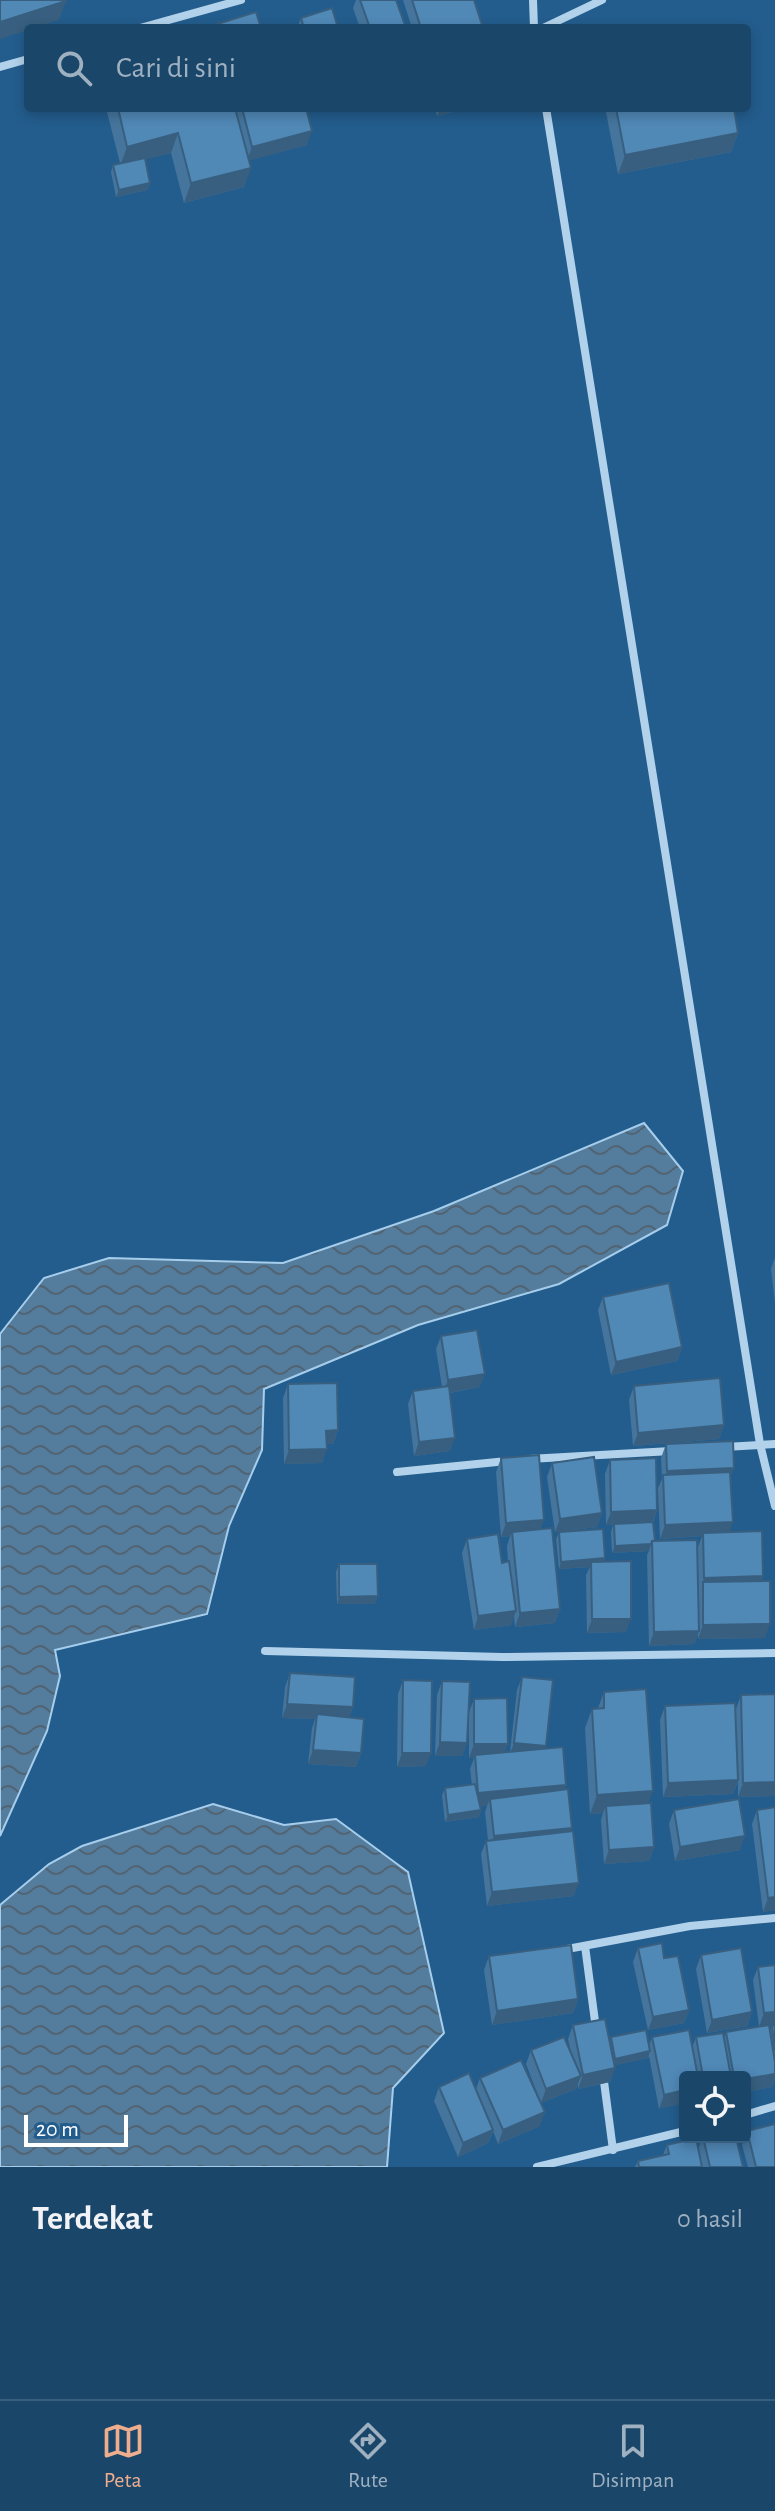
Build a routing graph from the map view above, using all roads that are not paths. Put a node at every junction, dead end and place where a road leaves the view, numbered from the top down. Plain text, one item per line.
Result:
1 (241, 0) edge
2 (533, 0) edge
3 (602, 0) edge
4 (154, 24) edge
5 (534, 24) edge
6 (551, 24) edge
7 (24, 60) edge
8 (0, 67) edge
9 (547, 112) edge
10 (760, 1444) junction
11 (775, 1444) edge
12 (713, 1448) edge
13 (681, 1451) edge
14 (397, 1472) dead end
15 (775, 1506) edge
16 (265, 1651) dead end
17 (775, 1653) edge
18 (775, 1918) edge
19 (585, 1946) junction
20 (544, 1952) edge
21 (598, 2041) edge
22 (600, 2056) edge
23 (775, 2106) edge
24 (751, 2113) edge
25 (679, 2133) edge
26 (613, 2150) junction
27 (537, 2167) edge

1 - 4 street
2 - 5 street
3 - 6 street
7 - 8 street
9 - 10 street
10 - 11 street
10 - 12 street
10 - 15 street
13 - 14 street
16 - 17 street
18 - 19 street
19 - 20 street
19 - 21 street
22 - 26 street
23 - 24 street
25 - 26 street
26 - 27 street

